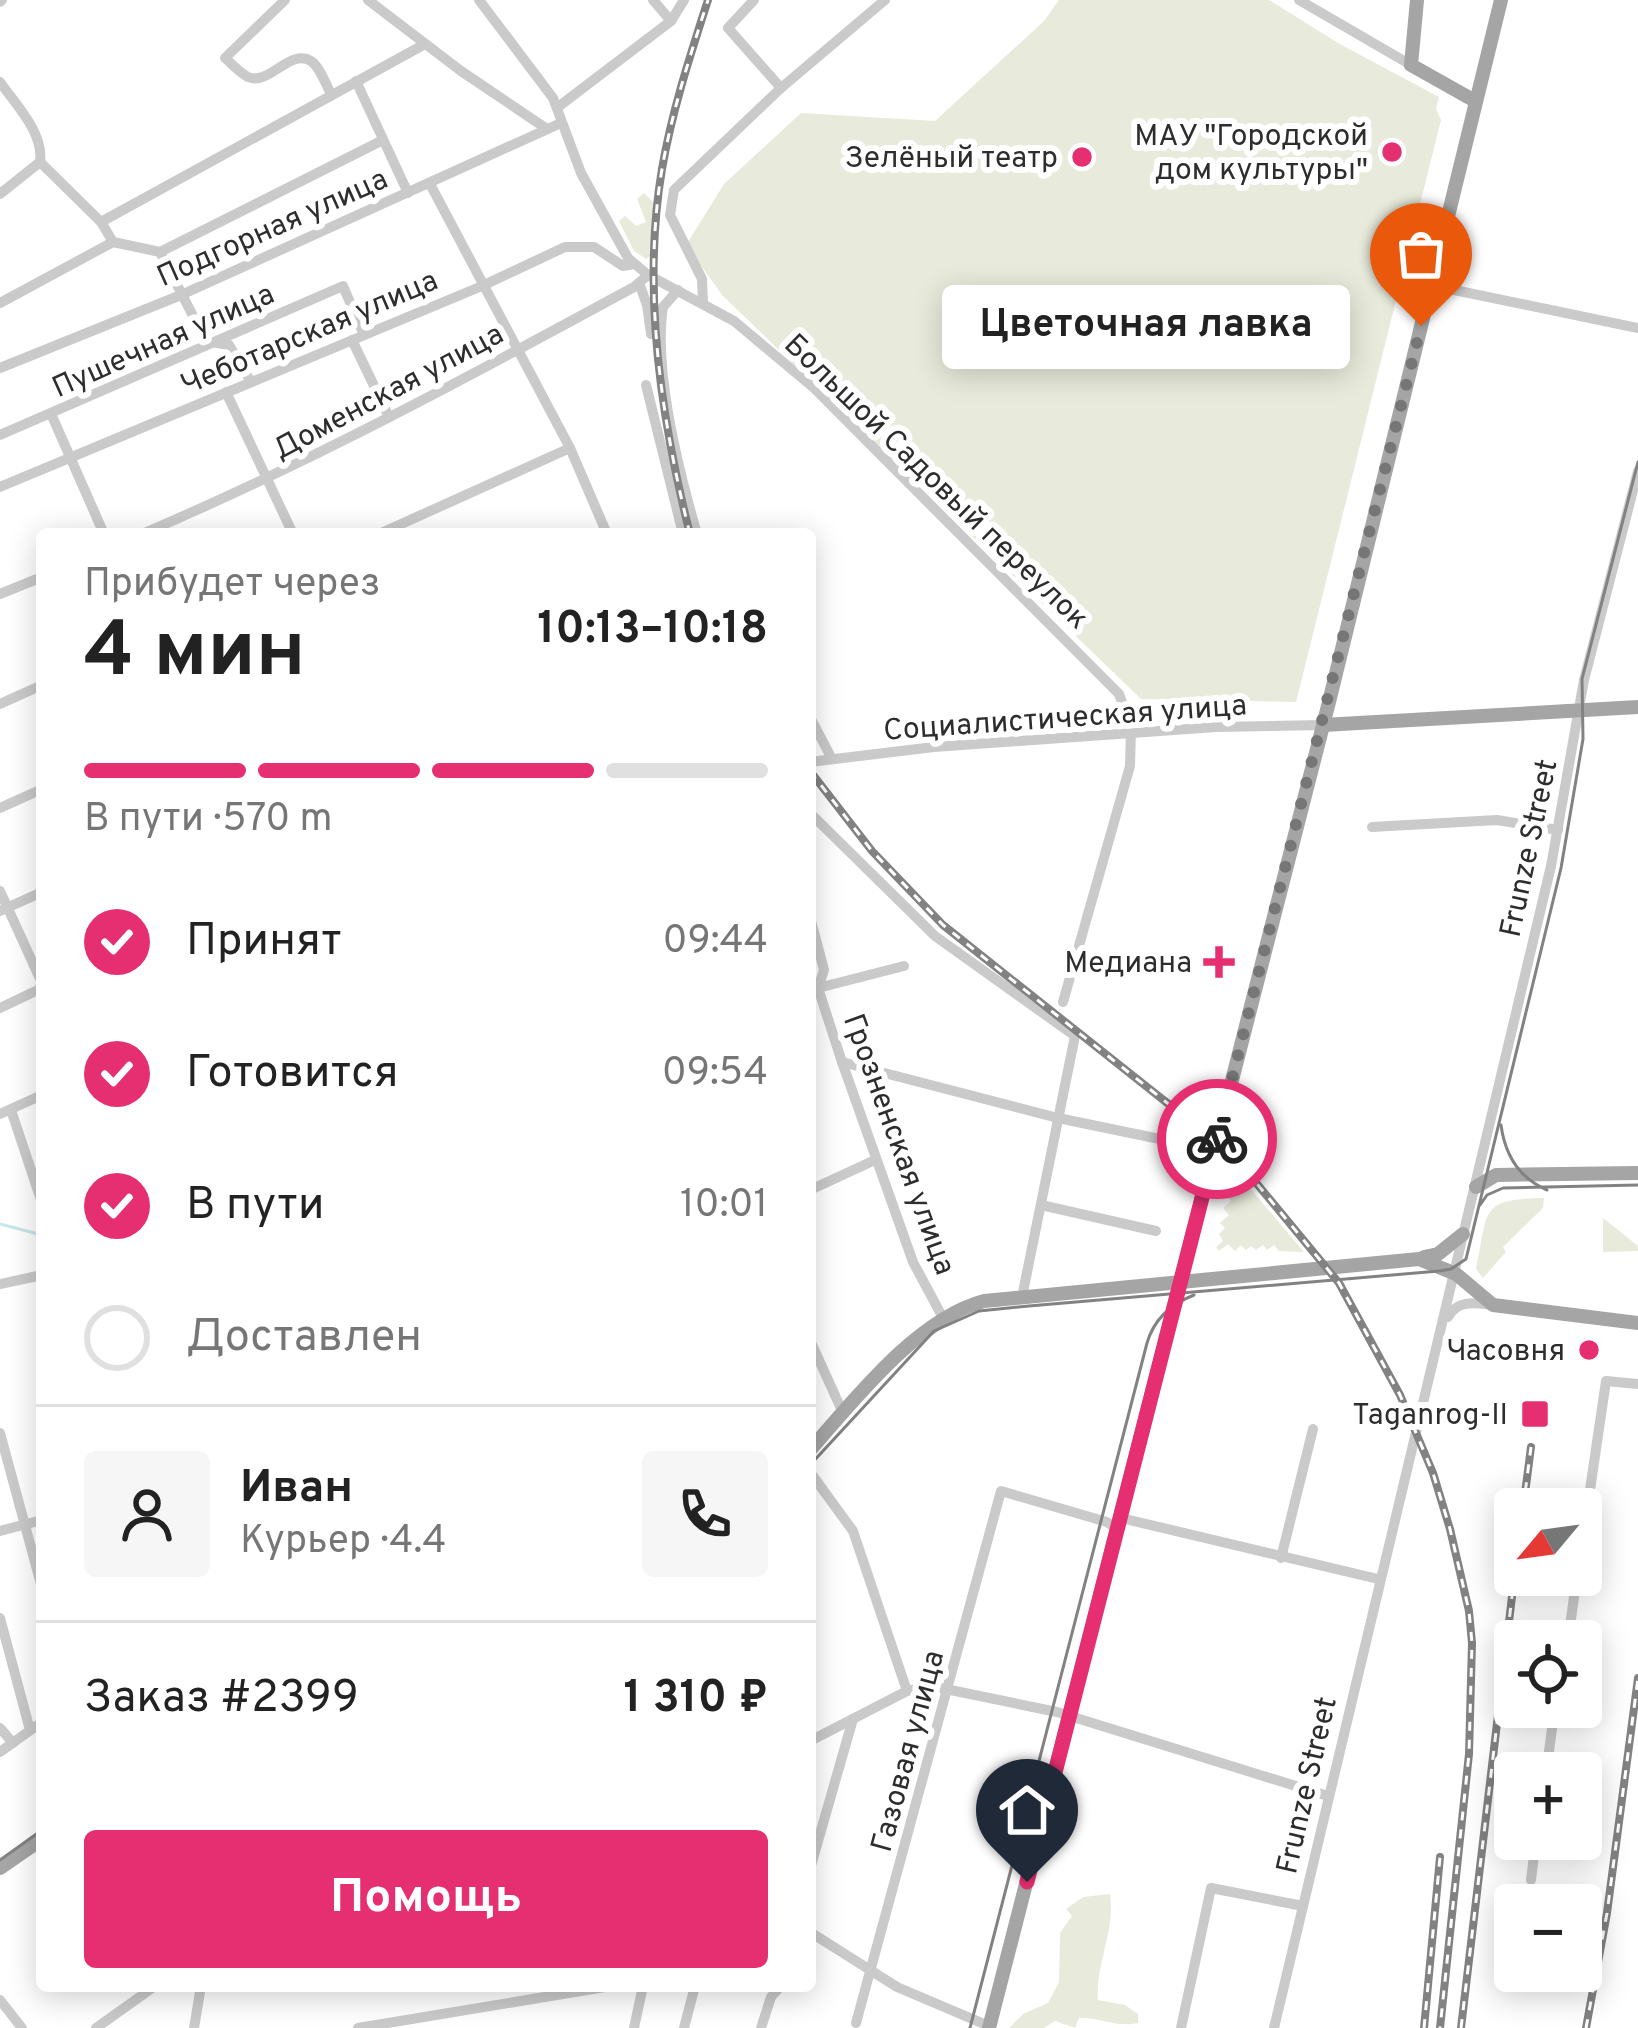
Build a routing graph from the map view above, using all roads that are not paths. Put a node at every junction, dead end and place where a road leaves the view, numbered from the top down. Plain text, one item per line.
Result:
1 (285, 0) edge
2 (368, 0) edge
3 (479, 0) edge
4 (653, 0) edge
5 (684, 0) edge
6 (754, 0) edge
7 (884, 0) edge
8 (1300, 0) edge
9 (1417, 0) edge
10 (1501, 0) edge
11 (671, 21) junction
12 (425, 44) junction
13 (1411, 65) junction
14 (356, 81) junction
15 (0, 82) edge
16 (781, 88) junction
17 (331, 94) junction
18 (1475, 101) junction
19 (558, 107) junction
20 (561, 123) junction
21 (547, 130) junction
22 (383, 140) junction
23 (40, 162) junction
24 (430, 184) junction
25 (408, 193) junction
26 (0, 194) edge
27 (101, 222) junction
28 (112, 242) junction
29 (160, 252) junction
30 (634, 264) junction
31 (643, 279) junction
32 (1430, 285) junction
33 (482, 286) junction
34 (678, 290) junction
35 (181, 295) junction
36 (0, 303) edge
37 (703, 303) junction
38 (1638, 328) edge
39 (651, 334) dead end
40 (358, 337) junction
41 (215, 344) junction
42 (519, 350) junction
43 (0, 368) edge
44 (251, 382) junction
45 (646, 385) dead end
46 (226, 392) junction
47 (52, 416) junction
48 (389, 417) junction
49 (0, 435) edge
50 (570, 448) junction
51 (71, 457) junction
52 (1638, 471) edge
53 (268, 480) junction
54 (0, 487) edge
55 (101, 528) edge
56 (156, 528) edge
57 (290, 528) edge
58 (392, 528) edge
59 (605, 528) edge
60 (681, 528) edge
61 (695, 528) edge
62 (36, 579) edge
63 (0, 594) edge
64 (36, 688) edge
65 (0, 704) edge
66 (1638, 706) edge
67 (1578, 711) junction
68 (1323, 724) junction
69 (816, 728) edge
70 (1132, 734) junction
71 (832, 759) junction
72 (816, 761) edge
73 (36, 792) edge
74 (0, 808) edge
75 (816, 819) edge
76 (1372, 826) dead end
77 (1558, 830) junction
78 (0, 891) edge
79 (36, 895) edge
80 (4, 909) edge
81 (816, 940) edge
82 (904, 966) dead end
83 (36, 974) edge
84 (818, 988) junction
85 (36, 989) edge
86 (1063, 1002) dead end
87 (0, 1008) edge
88 (842, 1062) junction
89 (36, 1098) edge
90 (5, 1112) edge
91 (1058, 1118) junction
92 (1179, 1143) dead end
93 (36, 1159) edge
94 (875, 1160) junction
95 (28, 1161) junction
96 (1638, 1173) edge
97 (36, 1185) edge
98 (816, 1187) edge
99 (1476, 1187) junction
100 (1041, 1205) junction
101 (1156, 1231) dead end
102 (1463, 1234) junction
103 (1438, 1254) junction
104 (1419, 1258) junction
105 (1456, 1274) junction
106 (36, 1276) edge
107 (1180, 1281) junction
108 (0, 1284) edge
109 (1022, 1297) junction
110 (1493, 1305) junction
111 (943, 1318) junction
112 (1638, 1323) edge
113 (1441, 1331) junction
114 (816, 1353) edge
115 (1638, 1384) edge
116 (843, 1413) junction
117 (1313, 1430) dead end
118 (0, 1433) edge
119 (816, 1443) edge
120 (816, 1480) edge
121 (1590, 1488) edge
122 (36, 1521) edge
123 (25, 1524) junction
124 (1119, 1524) junction
125 (0, 1531) edge
126 (1281, 1558) junction
127 (36, 1565) edge
128 (1378, 1579) junction
129 (0, 1618) edge
130 (949, 1689) junction
131 (908, 1691) junction
132 (1071, 1718) junction
133 (853, 1719) junction
134 (36, 1726) edge
135 (0, 1729) edge
136 (31, 1730) junction
137 (816, 1738) edge
138 (13, 1743) junction
139 (0, 1752) edge
140 (1328, 1796) junction
141 (36, 1843) edge
142 (816, 1848) edge
143 (1533, 1860) edge
144 (0, 1868) edge
145 (1531, 1880) dead end
146 (1303, 1906) junction
147 (816, 1937) edge
148 (872, 1973) junction
149 (146, 1992) edge
150 (200, 1992) edge
151 (575, 1992) edge
152 (642, 1992) edge
153 (694, 1992) edge
154 (776, 1992) edge
155 (0, 2000) edge
156 (456, 2012) junction
157 (856, 2023) dead end
158 (989, 2027) edge
159 (22, 2028) edge
160 (96, 2028) edge
161 (194, 2028) edge
162 (358, 2028) edge
163 (458, 2028) edge
164 (634, 2028) edge
165 (685, 2028) edge
166 (760, 2028) edge
167 (1181, 2028) edge
168 (1274, 2028) edge

1 - 17 street
2 - 12 street
3 - 19 street, Большой Садовый переулок
4 - 11 street
5 - 11 street
6 - 16 street
7 - 16 street
8 - 13 street
9 - 13 main road
10 - 18 main road
11 - 19 street
12 - 14 street
12 - 21 street
13 - 18 main road
14 - 17 street
14 - 22 street
15 - 23 street
16 - 37 street
17 - 27 street
18 - 32 main road
19 - 20 street, Большой Садовый переулок
20 - 21 street, Подгорная улица
20 - 30 street, Большой Садовый переулок
21 - 24 street, Подгорная улица
22 - 25 street
22 - 29 street
23 - 26 street
23 - 27 street
24 - 25 street, Подгорная улица
24 - 33 street
25 - 35 street, Подгорная улица
27 - 28 street
28 - 29 street
28 - 36 street
29 - 35 street
30 - 31 street, Большой Садовый переулок
30 - 33 street, Чеботарская улица
31 - 34 street, Большой Садовый переулок
31 - 39 street
31 - 42 street, Доменская улица
32 - 38 street
32 - 68 main road
33 - 40 street, Чеботарская улица
33 - 42 street
34 - 37 street, Большой Садовый переулок
34 - 61 street
35 - 41 street
35 - 43 street, Подгорная улица
37 - 70 street, Большой Садовый переулок
40 - 41 street, Пушечная улица
40 - 44 street, Чеботарская улица
40 - 48 street
41 - 44 street
41 - 47 street, Пушечная улица
42 - 48 street, Доменская улица
42 - 50 street
44 - 46 street, Чеботарская улица
45 - 60 street
46 - 51 street, Чеботарская улица
46 - 53 street
47 - 49 street, Пушечная улица
47 - 51 street
48 - 53 street, Доменская улица
50 - 58 street
50 - 59 street
51 - 54 street, Чеботарская улица
51 - 55 street
52 - 67 street, Frunze Street
53 - 56 street, Доменская улица
53 - 57 street
62 - 63 street
64 - 65 street
66 - 67 main road
67 - 68 main road
67 - 77 street, Frunze Street
68 - 70 street, Социалистическая улица
68 - 107 main road
69 - 71 street
70 - 71 street, Социалистическая улица
70 - 86 street
71 - 72 street, Социалистическая улица
73 - 74 street
75 - 91 street
76 - 77 street
77 - 99 street, Frunze Street
78 - 80 street
79 - 80 street
80 - 83 street
81 - 84 street, Грозненская улица
82 - 84 street
84 - 88 street, Грозненская улица
85 - 87 street
88 - 91 street
88 - 94 street, Грозненская улица
89 - 90 street
90 - 95 street
91 - 92 street
91 - 100 street
93 - 95 street
94 - 98 street
94 - 111 street, Грозненская улица
95 - 97 street
96 - 99 main road
99 - 102 street, Frunze Street
100 - 101 street
100 - 109 street
102 - 103 main road
102 - 105 street, Frunze Street
103 - 104 main road
103 - 105 street
104 - 105 main road
104 - 107 main road
105 - 110 main road
105 - 113 street, Frunze Street
106 - 108 street
107 - 109 main road
107 - 124 main road
109 - 111 main road
110 - 112 main road
110 - 113 street
111 - 116 main road
113 - 128 street, Frunze Street
114 - 116 street
115 - 121 street
116 - 119 main road
117 - 126 street
118 - 123 street
120 - 131 street
122 - 123 street
123 - 125 street
123 - 127 street
124 - 126 street
124 - 130 street, Газовая улица
124 - 132 main road
126 - 128 street
128 - 140 street, Frunze Street
129 - 136 street
130 - 131 street
130 - 132 street
130 - 148 street, Газовая улица
131 - 133 street
132 - 140 street
132 - 158 main road
133 - 137 street
133 - 142 street
134 - 136 street
135 - 138 street
136 - 138 street
138 - 139 street
140 - 146 street, Frunze Street
141 - 144 main road
143 - 145 street
146 - 167 street
146 - 168 street, Frunze Street
147 - 148 street
148 - 157 street, Газовая улица
148 - 158 street
149 - 160 street
150 - 161 street
151 - 156 street
152 - 164 street
153 - 165 street
154 - 166 street
155 - 159 street
156 - 162 street
156 - 163 street

